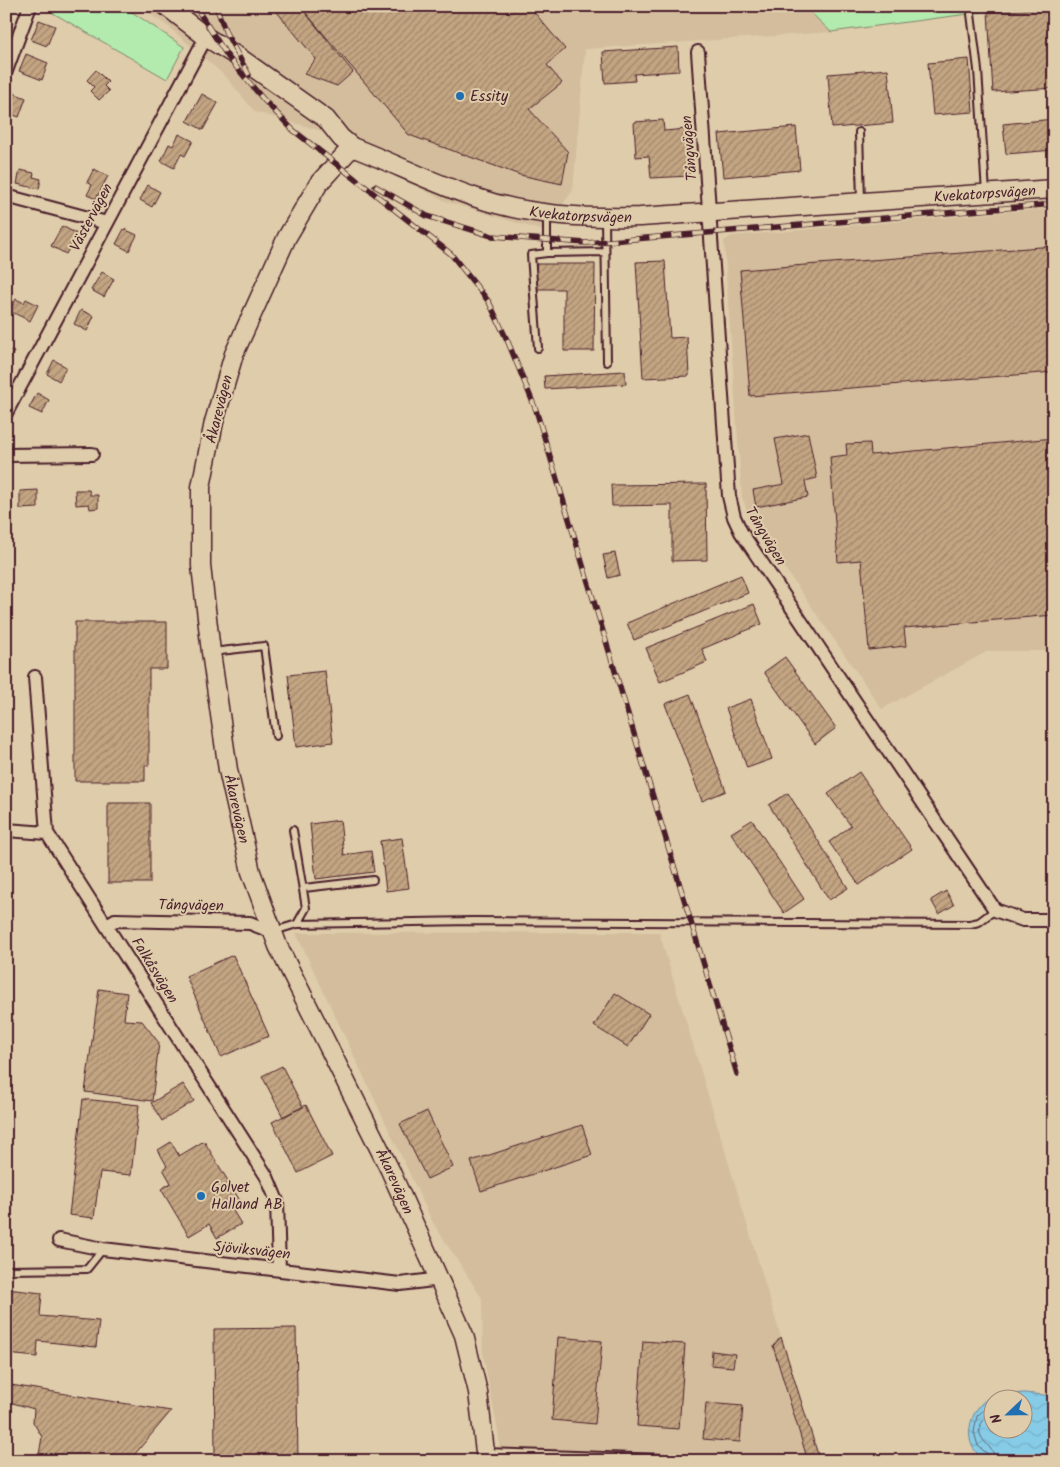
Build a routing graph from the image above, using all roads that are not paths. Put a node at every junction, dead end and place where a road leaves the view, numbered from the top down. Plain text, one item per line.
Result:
1 (30, 6) edge
2 (166, 6) edge
3 (970, 14) dead end
4 (206, 37) junction
5 (698, 52) dead end
6 (6, 71) edge
7 (859, 132) dead end
8 (352, 147) junction
9 (1054, 189) edge
10 (986, 194) junction
11 (6, 196) edge
12 (861, 204) junction
13 (710, 212) junction
14 (547, 214) junction
15 (605, 218) junction
16 (107, 223) junction
17 (605, 252) junction
18 (546, 254) junction
19 (538, 348) dead end
20 (607, 362) dead end
21 (6, 413) edge
22 (6, 454) edge
23 (92, 454) dead end
24 (211, 652) junction
25 (35, 676) dead end
26 (276, 736) dead end
27 (6, 830) edge
28 (294, 830) dead end
29 (47, 833) junction
30 (372, 880) dead end
31 (304, 888) junction
32 (995, 910) junction
33 (1054, 920) edge
34 (297, 924) junction
35 (107, 925) junction
36 (273, 932) junction
37 (60, 1240) dead end
38 (103, 1249) junction
39 (7, 1270) edge
40 (279, 1270) junction
41 (441, 1279) junction
42 (486, 1458) edge
43 (663, 1461) edge

1 - 6 street
2 - 4 street, Kvekatorpsvägen
3 - 10 lane
4 - 8 street, Kvekatorpsvägen
4 - 16 street, Västervägen
5 - 13 street, Tångvägen
7 - 12 lane
8 - 14 street, Kvekatorpsvägen
8 - 24 street, Åkarevägen
9 - 10 street, Kvekatorpsvägen
10 - 12 street, Kvekatorpsvägen
11 - 16 street
12 - 13 street, Kvekatorpsvägen
13 - 15 street, Kvekatorpsvägen
13 - 32 street, Tångvägen
14 - 15 street, Kvekatorpsvägen
14 - 18 lane
15 - 17 lane
16 - 21 street, Västervägen
17 - 18 lane
17 - 20 lane
18 - 19 lane
22 - 23 street
24 - 26 lane
24 - 36 street, Åkarevägen
25 - 29 street, Falkåsvägen
27 - 29 street
28 - 31 lane
29 - 35 street, Falkåsvägen
30 - 31 lane
31 - 34 lane
32 - 33 street
32 - 34 lane
34 - 36 lane
35 - 36 street, Tångvägen
35 - 40 street, Falkåsvägen
36 - 41 street, Åkarevägen
37 - 38 street, Sjöviksvägen
38 - 39 lane
38 - 40 street, Sjöviksvägen
40 - 41 street, Sjöviksvägen
41 - 42 street, Åkarevägen
42 - 43 street

